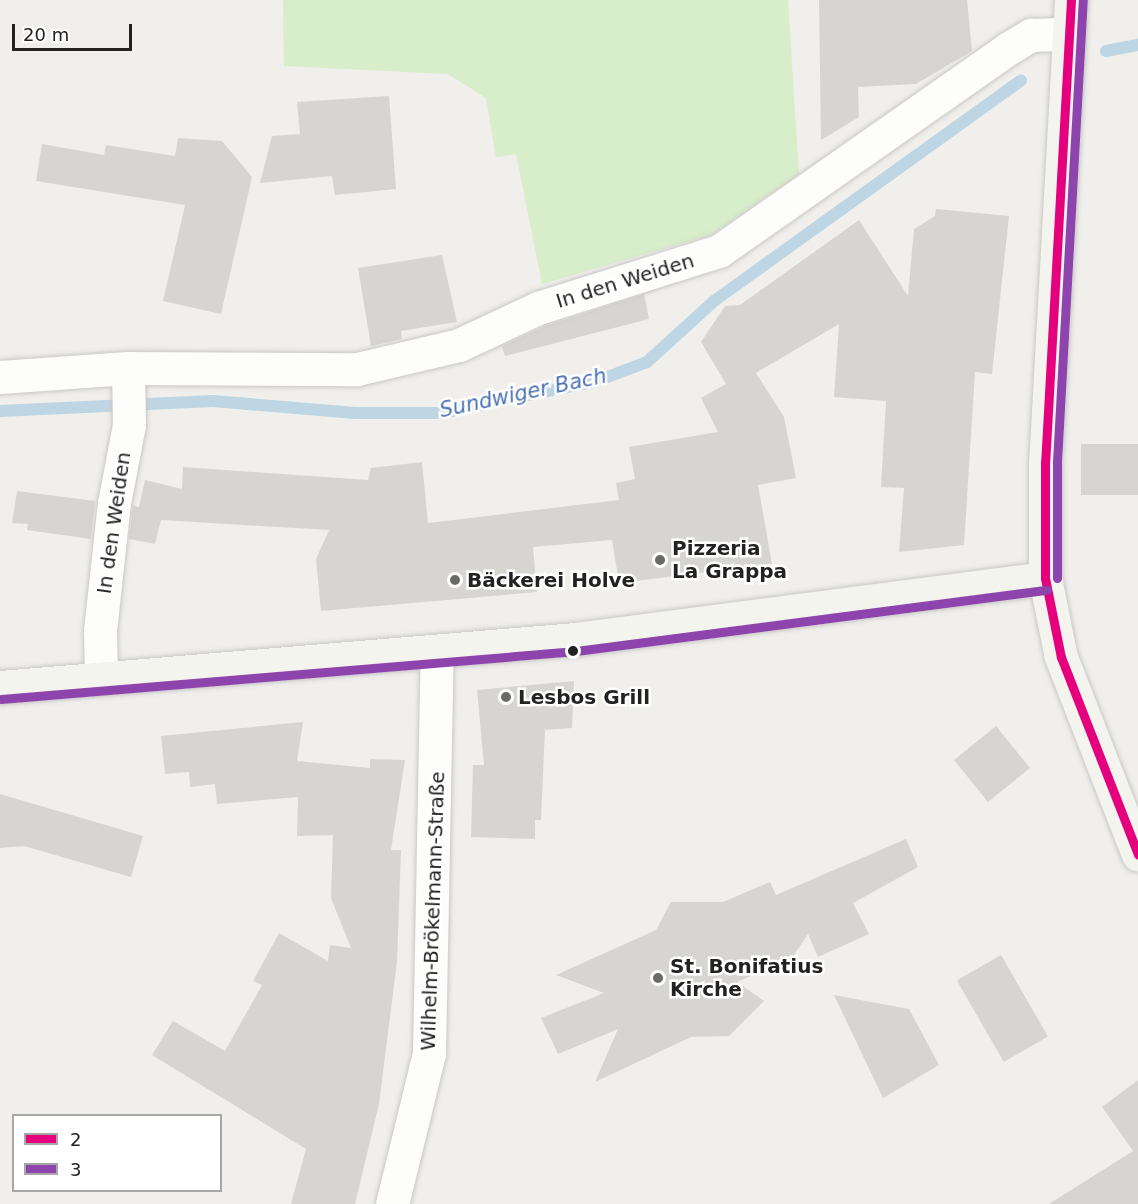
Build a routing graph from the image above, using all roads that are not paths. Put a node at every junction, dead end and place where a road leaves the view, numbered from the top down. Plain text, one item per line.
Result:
1 (1071, 0) edge
2 (1066, 34) junction
3 (128, 374) junction
4 (0, 377) edge
5 (1045, 578) junction
6 (437, 651) junction
7 (101, 678) junction
8 (0, 687) edge
9 (1138, 854) edge
10 (392, 1204) edge

1 - 2 main road
2 - 3 street, In den Weiden
2 - 5 main road
3 - 4 street, In den Weiden
3 - 7 street, In den Weiden
5 - 6 main road
5 - 9 main road
6 - 7 main road
6 - 10 street, Wilhelm-Brökelmann-Straße
7 - 8 main road

